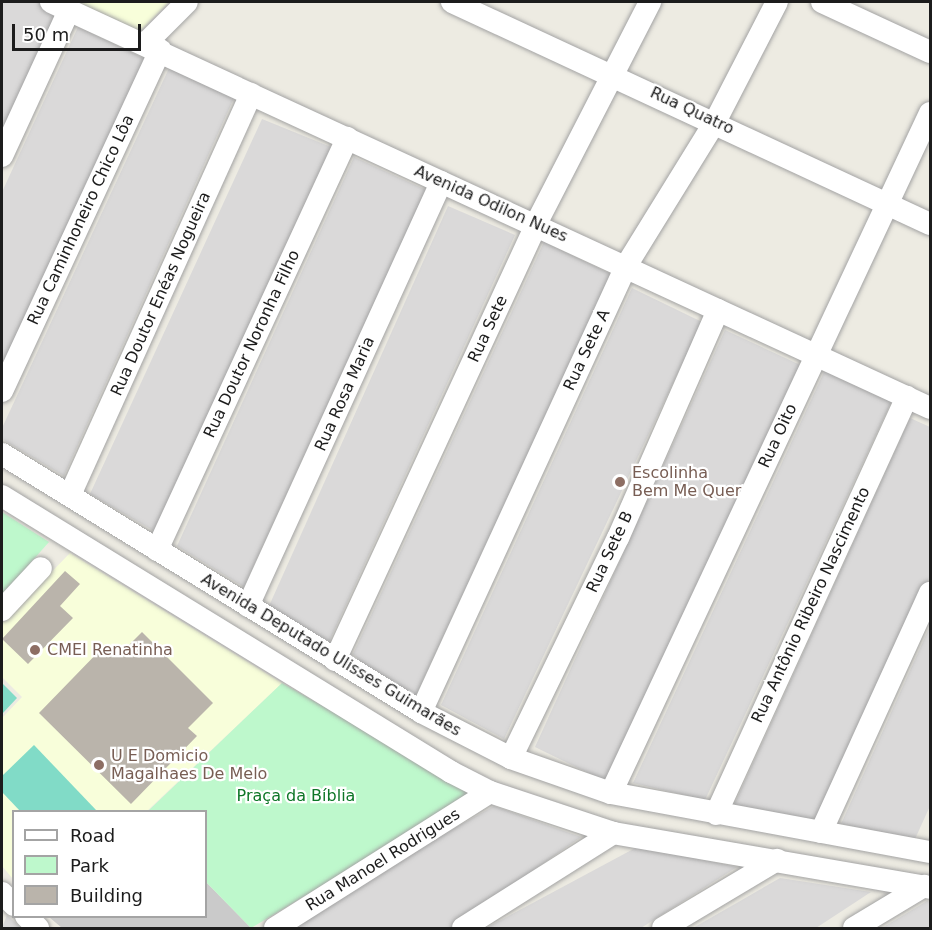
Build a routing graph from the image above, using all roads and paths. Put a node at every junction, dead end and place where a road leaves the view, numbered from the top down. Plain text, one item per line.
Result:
1 (187, 2) edge
2 (452, 2) edge
3 (650, 2) edge
4 (777, 2) edge
5 (822, 2) edge
6 (60, 6) edge
7 (153, 47) junction
8 (930, 52) edge
9 (615, 75) junction
10 (251, 94) junction
11 (930, 113) edge
12 (715, 122) junction
13 (347, 138) junction
14 (2, 156) edge
15 (441, 182) junction
16 (885, 203) junction
17 (536, 224) junction
18 (930, 224) edge
19 (626, 266) junction
20 (718, 310) junction
21 (816, 356) junction
22 (2, 391) edge
23 (907, 397) junction
24 (930, 408) edge
25 (2, 454) edge
26 (70, 495) junction
27 (2, 496) edge
28 (112, 523) junction
29 (157, 549) junction
30 (94, 552) junction
31 (41, 568) dead end
32 (930, 593) edge
33 (248, 606) junction
34 (2, 610) edge
35 (335, 660) junction
36 (420, 712) junction
37 (511, 758) junction
38 (490, 792) junction
39 (611, 793) junction
40 (716, 814) junction
41 (821, 832) junction
42 (613, 833) junction
43 (872, 842) junction
44 (929, 847) edge
45 (777, 860) junction
46 (866, 875) junction
47 (927, 887) edge
48 (275, 928) edge
49 (463, 928) edge
50 (663, 928) edge
51 (854, 928) edge

1 - 7 street
2 - 9 street, Rua Quatro
3 - 9 street, Rua Sete
4 - 12 street, Rua Sete A
5 - 8 street
6 - 7 street, Avenida Odilon Nues
6 - 14 street
7 - 10 street, Avenida Odilon Nues
7 - 22 street, Rua Caminhoneiro Chico Lôa
9 - 12 street, Rua Quatro
9 - 17 street, Rua Sete
10 - 13 street, Avenida Odilon Nues
10 - 26 street, Rua Doutor Enéas Nogueira
11 - 16 street, Rua Oito
12 - 16 street, Rua Quatro
12 - 19 street, Rua Sete A
13 - 15 street, Avenida Odilon Nues
13 - 29 street, Rua Doutor Noronha Filho
15 - 17 street, Avenida Odilon Nues
15 - 33 street, Rua Rosa Maria
16 - 18 street, Rua Quatro
16 - 21 street, Rua Oito
17 - 19 street, Avenida Odilon Nues
17 - 35 street, Rua Sete
19 - 20 street, Avenida Odilon Nues
19 - 36 street, Rua Sete A
20 - 21 street, Avenida Odilon Nues
20 - 37 street, Rua Sete B
21 - 23 street, Avenida Odilon Nues
21 - 39 street, Rua Oito
23 - 24 street, Avenida Odilon Nues
23 - 40 street, Rua Antônio Ribeiro Nascimento
25 - 26 street, Avenida Deputado Ulisses Guimarães
26 - 28 street, Avenida Deputado Ulisses Guimarães
27 - 30 street
28 - 29 street, Avenida Deputado Ulisses Guimarães
28 - 30 street
29 - 33 street, Avenida Deputado Ulisses Guimarães
30 - 38 street
31 - 34 street
32 - 41 street
33 - 35 street, Avenida Deputado Ulisses Guimarães
35 - 36 street, Avenida Deputado Ulisses Guimarães
36 - 37 street, Avenida Deputado Ulisses Guimarães
37 - 39 street, Avenida Deputado Ulisses Guimarães
38 - 42 street
38 - 48 street, Rua Manoel Rodrigues
39 - 40 street, Avenida Deputado Ulisses Guimarães
40 - 41 street, Avenida Deputado Ulisses Guimarães
41 - 43 street, Avenida Deputado Ulisses Guimarães
42 - 45 street
42 - 49 street
43 - 44 street, Avenida Deputado Ulisses Guimarães
43 - 46 street
45 - 46 street
45 - 50 street
46 - 47 street
47 - 51 street

